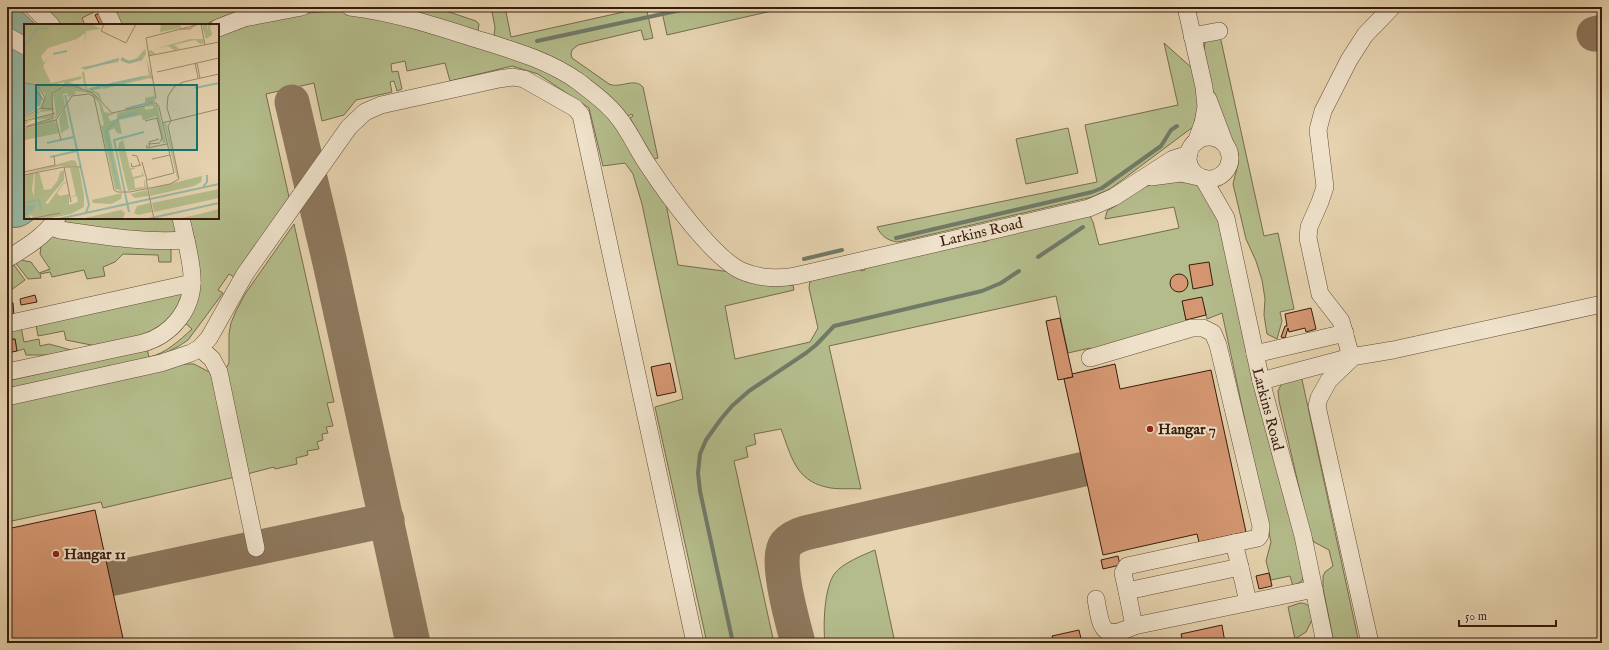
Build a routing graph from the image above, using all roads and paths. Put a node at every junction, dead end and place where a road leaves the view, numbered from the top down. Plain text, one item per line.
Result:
1 (33, 7) edge
2 (302, 7) edge
3 (350, 7) edge
4 (1186, 7) edge
5 (1392, 7) edge
6 (106, 10) dead end
7 (49, 24) edge
8 (113, 24) edge
9 (1218, 27) dead end
10 (219, 28) edge
11 (1191, 32) junction
12 (7, 36) edge
13 (24, 45) edge
14 (1204, 87) junction
15 (1225, 144) junction
16 (1192, 148) junction
17 (1224, 173) junction
18 (1144, 178) junction
19 (1203, 178) junction
20 (1226, 218) junction
21 (180, 219) edge
22 (54, 222) edge
23 (186, 240) junction
24 (7, 259) edge
25 (192, 283) junction
26 (1602, 304) edge
27 (7, 324) edge
28 (1345, 334) junction
29 (200, 348) junction
30 (1255, 354) junction
31 (1351, 357) junction
32 (1090, 358) dead end
33 (7, 372) edge
34 (1261, 381) junction
35 (7, 397) edge
36 (1234, 543) junction
37 (256, 548) dead end
38 (1240, 567) junction
39 (1314, 588) junction
40 (1127, 591) junction
41 (1096, 599) dead end
42 (1248, 602) junction
43 (1134, 626) junction
44 (695, 643) edge
45 (1324, 643) edge
46 (1370, 643) edge

1 - 7 lane
2 - 10 lane
3 - 18 lane, Larkins Road
4 - 11 lane
5 - 28 lane
6 - 8 lane
9 - 11 lane
11 - 14 lane
12 - 13 lane
14 - 15 lane
14 - 16 lane
15 - 16 lane
15 - 17 lane
16 - 18 lane, Larkins Road
16 - 19 lane
17 - 19 lane
17 - 20 lane
18 - 19 lane
19 - 20 lane, Larkins Road
20 - 30 lane, Larkins Road
21 - 23 lane
22 - 23 lane
22 - 24 lane
23 - 25 lane
25 - 27 lane
25 - 33 lane
26 - 31 lane
28 - 30 lane
28 - 31 lane
29 - 35 lane
29 - 37 lane
29 - 44 lane
30 - 34 lane, Larkins Road
31 - 34 lane
31 - 46 lane
32 - 36 lane
34 - 39 lane, Larkins Road
36 - 38 lane
36 - 40 lane
38 - 40 lane
38 - 42 lane
39 - 42 lane
39 - 45 lane, Larkins Road
40 - 43 lane
41 - 43 lane
42 - 43 lane

